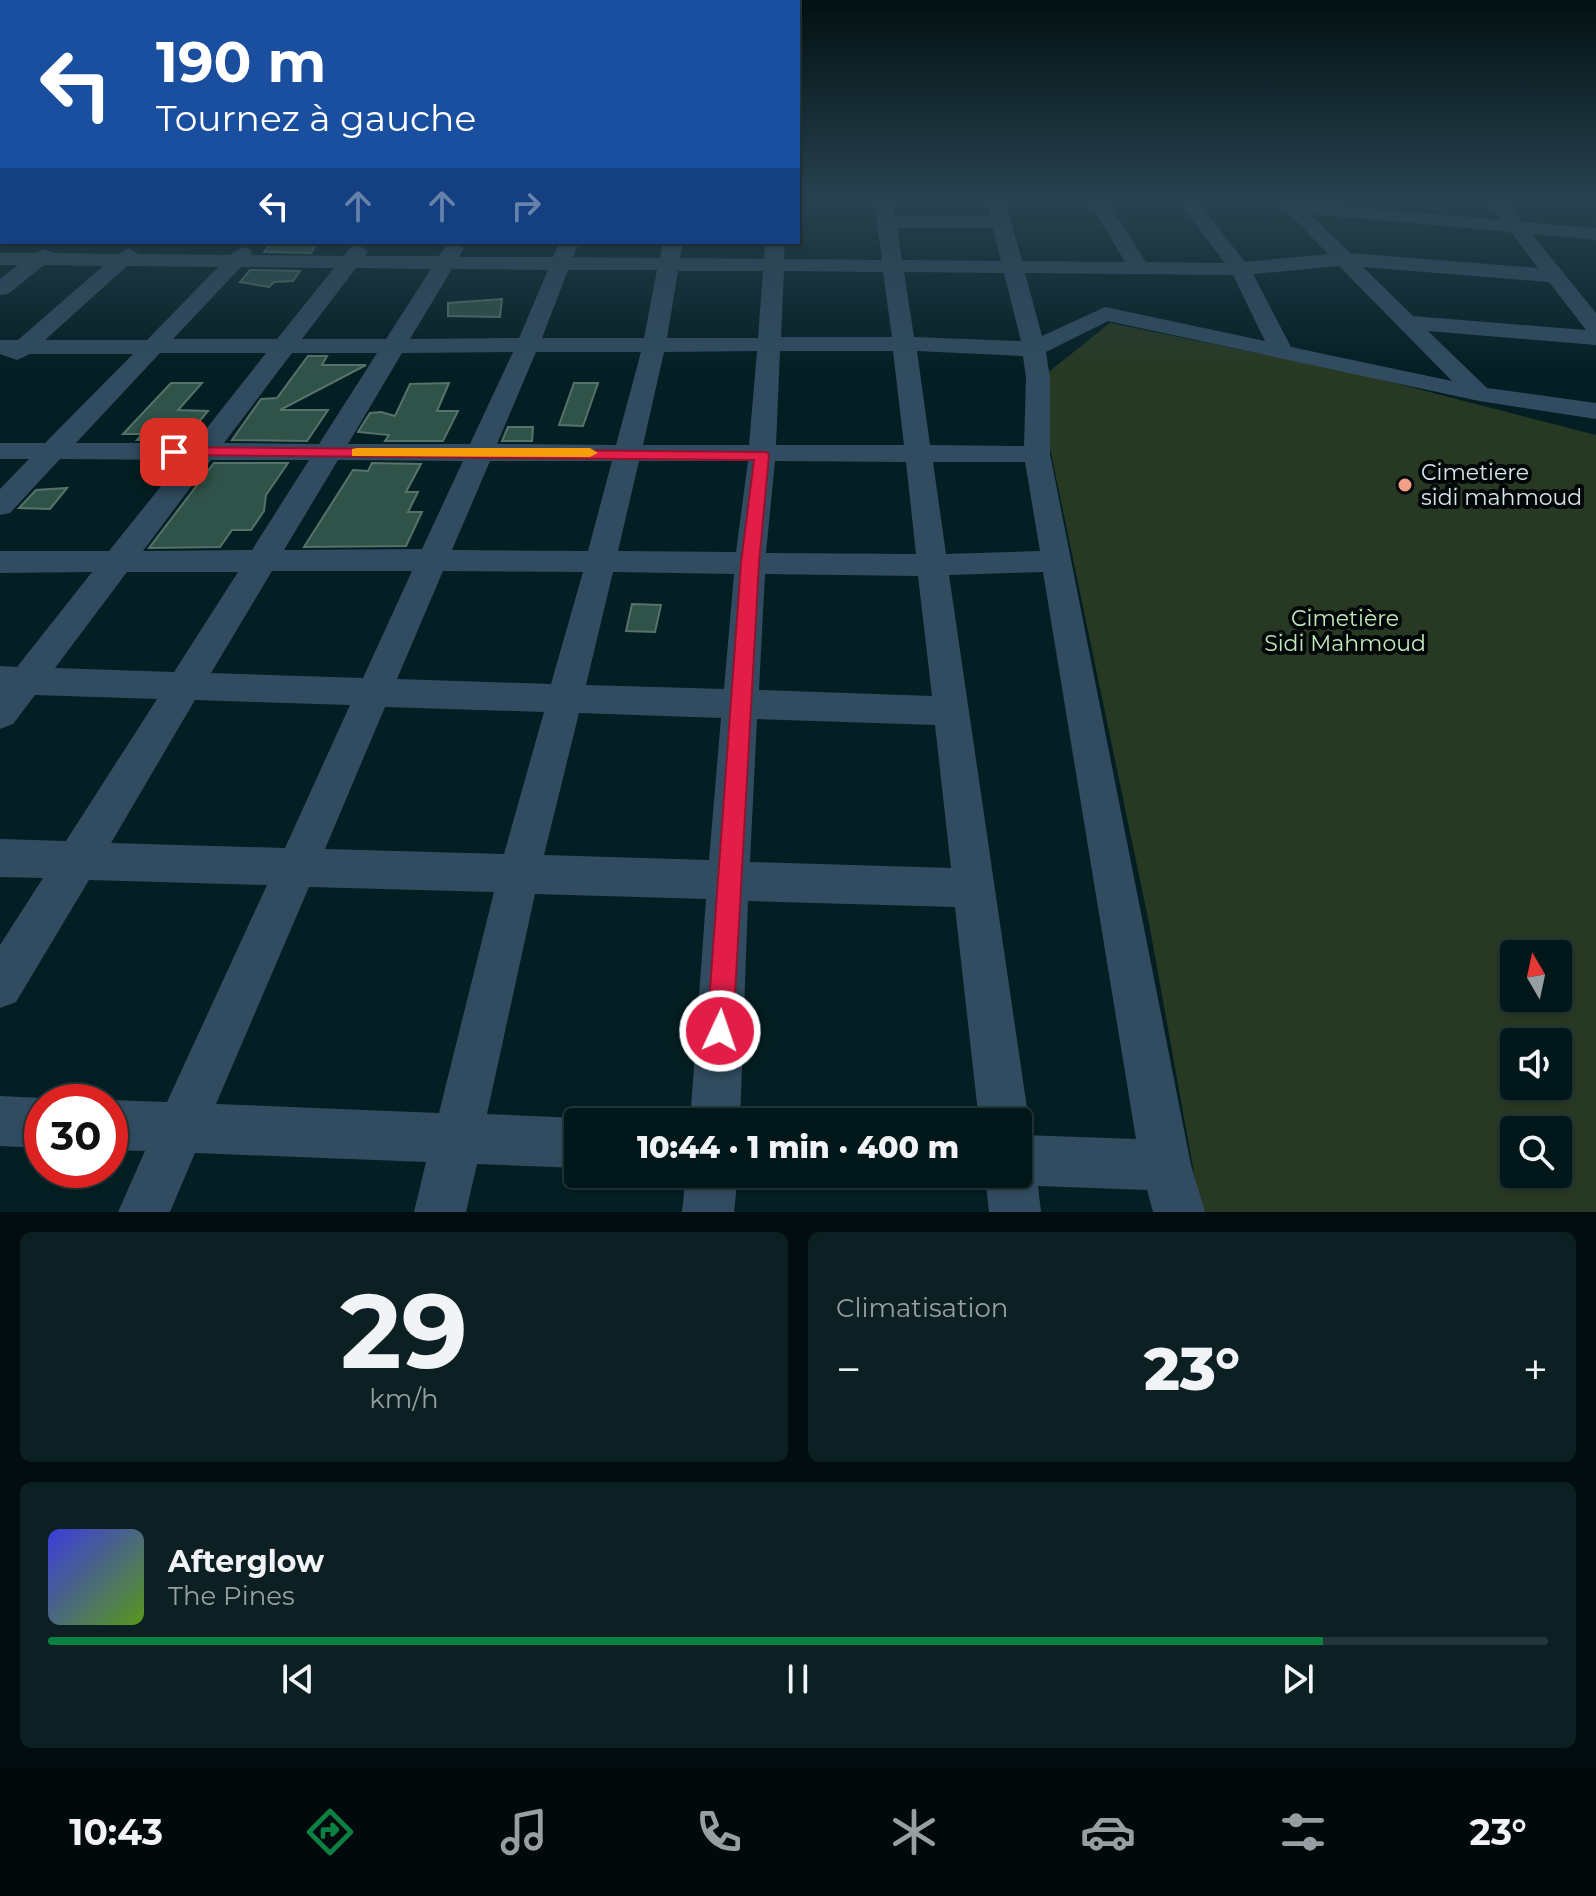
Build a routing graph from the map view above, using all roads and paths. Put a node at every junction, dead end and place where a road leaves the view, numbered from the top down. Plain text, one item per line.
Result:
1 (41, 258) edge
2 (125, 258) edge
3 (237, 258) edge
4 (281, 258) edge
5 (354, 258) edge
6 (448, 258) edge
7 (562, 258) edge
8 (670, 258) edge
9 (773, 258) edge
10 (806, 258) edge
11 (891, 258) edge
12 (1011, 258) edge
13 (1133, 258) edge
14 (1231, 258) edge
15 (1541, 258) edge
16 (0, 259) edge
17 (1344, 259) junction
18 (38, 260) junction
19 (122, 260) junction
20 (234, 261) junction
21 (892, 267) junction
22 (1014, 267) junction
23 (1140, 269) junction
24 (1240, 269) junction
25 (1556, 276) junction
26 (0, 289) edge
27 (1407, 322) junction
28 (1596, 328) edge
29 (1596, 338) edge
30 (904, 344) junction
31 (767, 345) junction
32 (527, 346) junction
33 (654, 346) junction
34 (12, 347) edge
35 (152, 347) junction
36 (287, 347) junction
37 (391, 347) junction
38 (1034, 349) junction
39 (1282, 352) junction
40 (0, 368) edge
41 (1479, 394) junction
42 (1596, 411) edge
43 (0, 451) edge
44 (52, 452) junction
45 (205, 452) junction
46 (326, 452) junction
47 (480, 453) junction
48 (628, 453) junction
49 (918, 454) junction
50 (1037, 454) junction
51 (762, 455) junction
52 (0, 506) edge
53 (433, 560) junction
54 (601, 561) junction
55 (1056, 561) junction
56 (0, 562) edge
57 (258, 563) junction
58 (750, 563) junction
59 (118, 564) junction
60 (930, 565) junction
61 (13, 680) edge
62 (184, 686) junction
63 (374, 692) junction
64 (565, 698) junction
65 (743, 704) junction
66 (951, 711) junction
67 (0, 714) edge
68 (0, 858) edge
69 (77, 860) junction
70 (295, 867) junction
71 (519, 874) junction
72 (728, 880) junction
73 (973, 888) junction
74 (0, 986) edge
75 (716, 1108) edge
76 (1002, 1108) edge
77 (0, 1121) edge
78 (24, 1122) edge
79 (128, 1126) edge
80 (180, 1128) junction
81 (458, 1139) junction
82 (564, 1143) edge
83 (1032, 1163) edge
84 (711, 1188) edge
85 (1012, 1188) edge
86 (1173, 1189) edge
87 (144, 1212) edge
88 (440, 1212) edge
89 (708, 1212) edge
90 (1015, 1212) edge

1 - 18 street
2 - 19 street
3 - 20 street
4 - 20 street
5 - 36 street
6 - 37 street
7 - 32 street
8 - 33 street
9 - 31 street
10 - 21 street
11 - 21 street
12 - 22 street
13 - 23 street
14 - 24 street
15 - 25 street
16 - 18 street
17 - 24 street
17 - 25 street
17 - 27 street
18 - 19 street
18 - 26 street
19 - 20 street
19 - 34 street
20 - 35 street
21 - 22 street
21 - 30 street
22 - 23 street
22 - 38 street
23 - 24 street
24 - 39 street
25 - 28 street
27 - 29 street
27 - 41 street
30 - 31 street
30 - 38 street
30 - 49 street
31 - 33 street
31 - 51 street
32 - 33 street
32 - 37 street
32 - 47 street
33 - 48 street
34 - 35 street
34 - 40 street
35 - 36 street
35 - 44 street
36 - 37 street
36 - 45 street
37 - 46 street
38 - 39 street
38 - 50 street
39 - 41 street
41 - 42 street
43 - 44 street
44 - 45 street
44 - 52 street
45 - 46 street
45 - 59 street
46 - 47 street
46 - 57 street
47 - 48 street
47 - 53 street
48 - 51 street
48 - 54 street
49 - 50 street
49 - 51 street
49 - 60 street
50 - 55 street
51 - 58 street
53 - 54 street
53 - 57 street
53 - 63 street
54 - 58 street
54 - 64 street
55 - 60 street
55 - 86 street
56 - 59 street
57 - 59 street
57 - 62 street
58 - 60 street
58 - 65 street
59 - 61 street
60 - 66 street
61 - 62 street
61 - 67 street
62 - 63 street
62 - 69 street
63 - 64 street
63 - 70 street
64 - 65 street
64 - 71 street
65 - 66 street
65 - 72 street
66 - 73 street
68 - 69 street
69 - 70 street
69 - 74 street
70 - 71 street
70 - 80 street
71 - 72 street
71 - 81 street
72 - 73 street
72 - 75 street
73 - 76 street
77 - 78 street
79 - 80 street
80 - 81 street
80 - 87 street
81 - 82 street
81 - 88 street
83 - 86 street
84 - 89 street
85 - 90 street

